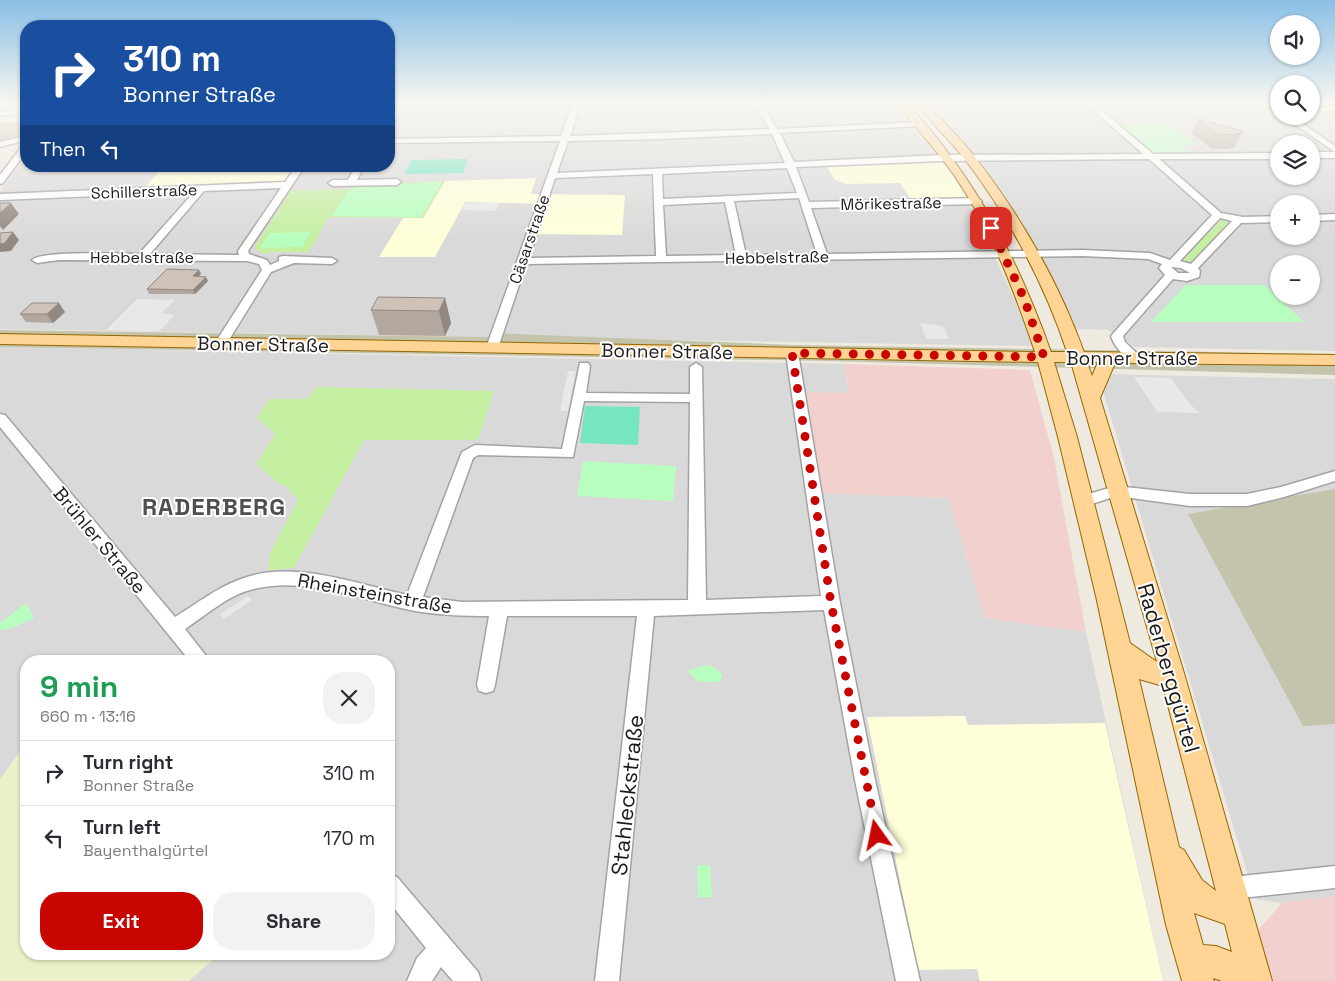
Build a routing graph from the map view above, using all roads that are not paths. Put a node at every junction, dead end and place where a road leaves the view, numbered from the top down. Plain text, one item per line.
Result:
1 (560, 149) edge
2 (785, 149) edge
3 (941, 149) edge
4 (962, 149) edge
5 (1142, 149) edge
6 (1320, 155) edge
7 (1335, 155) edge
8 (20, 156) edge
9 (1150, 156) junction
10 (1270, 156) edge
11 (948, 158) junction
12 (970, 158) junction
13 (792, 165) junction
14 (657, 170) junction
15 (297, 172) edge
16 (357, 172) edge
17 (551, 176) junction
18 (0, 181) edge
19 (351, 182) junction
20 (397, 182) dead end
21 (333, 183) dead end
22 (289, 185) junction
23 (202, 188) junction
24 (0, 197) edge
25 (728, 198) junction
26 (804, 200) junction
27 (977, 201) junction
28 (658, 202) junction
29 (1218, 215) junction
30 (1335, 216) edge
31 (1320, 217) edge
32 (1270, 219) edge
33 (1238, 220) junction
34 (1032, 254) junction
35 (1005, 255) junction
36 (143, 256) junction
37 (823, 257) junction
38 (250, 258) junction
39 (742, 258) junction
40 (661, 259) junction
41 (37, 260) dead end
42 (293, 260) junction
43 (332, 261) dead end
44 (522, 261) junction
45 (1171, 267) junction
46 (267, 270) junction
47 (1016, 280) junction
48 (1046, 282) junction
49 (0, 339) edge
50 (1071, 339) junction
51 (221, 343) junction
52 (492, 348) junction
53 (792, 353) junction
54 (1044, 357) junction
55 (1076, 357) junction
56 (1112, 357) junction
57 (1135, 357) junction
58 (1335, 360) edge
59 (584, 366) dead end
60 (696, 367) dead end
61 (578, 397) junction
62 (696, 398) junction
63 (1090, 398) junction
64 (0, 418) edge
65 (1335, 476) edge
66 (1116, 491) junction
67 (1084, 501) junction
68 (412, 603) junction
69 (831, 603) junction
70 (697, 607) junction
71 (646, 609) junction
72 (499, 611) junction
73 (173, 627) junction
74 (1120, 649) junction
75 (197, 655) edge
76 (1172, 673) junction
77 (486, 685) dead end
78 (1162, 838) junction
79 (1335, 877) edge
80 (395, 891) edge
81 (1235, 899) junction
82 (442, 948) junction
83 (1195, 971) edge
84 (419, 981) edge
85 (469, 981) edge
86 (607, 981) edge
87 (908, 981) edge
88 (1248, 981) edge
89 (1256, 981) edge

1 - 17 street, Cäsarstraße
2 - 13 street
3 - 11 main road, Raderberggürtel
4 - 12 main road, Raderberggürtel
5 - 9 street
6 - 7 street
8 - 18 street
9 - 10 street
9 - 12 street
9 - 29 street
11 - 12 street
11 - 13 street
11 - 27 main road, Raderberggürtel
12 - 34 main road, Raderberggürtel
13 - 14 street
13 - 26 street
14 - 17 street
14 - 28 street
15 - 22 street
16 - 19 street
17 - 44 street, Cäsarstraße
19 - 20 street
19 - 21 street
22 - 23 street, Schillerstraße
22 - 38 street
23 - 24 street, Schillerstraße
23 - 36 street
25 - 26 street, Mörikestraße
25 - 28 street, Mörikestraße
25 - 39 street
26 - 27 street, Mörikestraße
26 - 37 street
27 - 35 main road, Raderberggürtel
28 - 40 street
29 - 33 street
29 - 45 street
30 - 31 street
32 - 33 street
33 - 45 street, Hebbelstraße
34 - 35 street, Hebbelstraße
34 - 45 street, Hebbelstraße
34 - 48 main road, Raderberggürtel
35 - 37 street, Hebbelstraße
35 - 47 main road, Raderberggürtel
36 - 38 street, Hebbelstraße
36 - 41 street, Hebbelstraße
37 - 39 street, Hebbelstraße
38 - 42 street, Hebbelstraße
38 - 46 street
39 - 40 street, Hebbelstraße
40 - 44 street, Hebbelstraße
42 - 43 street, Hebbelstraße
42 - 46 street
44 - 52 street, Cäsarstraße
45 - 57 street
46 - 51 street
47 - 48 main road
47 - 54 main road, Raderberggürtel
48 - 50 main road, Raderberggürtel
49 - 51 main road, Bonner Straße
50 - 55 main road, Raderberggürtel
50 - 56 main road
51 - 52 main road, Bonner Straße
52 - 53 main road, Bonner Straße
53 - 54 main road, Bonner Straße
53 - 69 street
54 - 55 main road, Bonner Straße
54 - 67 main road, Raderberggürtel
55 - 56 main road, Bonner Straße
55 - 63 main road, Raderberggürtel
56 - 57 main road, Bonner Straße
56 - 63 main road
57 - 58 main road, Bonner Straße
59 - 61 street, Bonner Straße
60 - 62 street, Bonner Straße
61 - 62 street
61 - 68 street, Bonner Straße
62 - 70 street, Bonner Straße
63 - 66 main road, Raderberggürtel
64 - 73 street, Brühler Straße
65 - 66 street
66 - 67 street
66 - 76 main road, Raderberggürtel
67 - 74 main road, Raderberggürtel
68 - 72 street, Rheinsteinstraße
68 - 73 street, Rheinsteinstraße
69 - 70 street, Rheinsteinstraße
69 - 87 street
70 - 71 street, Rheinsteinstraße
71 - 72 street, Rheinsteinstraße
71 - 86 street, Stahleckstraße
72 - 77 street
73 - 75 street, Brühler Straße
74 - 76 main road
74 - 78 main road, Raderberggürtel
76 - 81 main road, Raderberggürtel
78 - 81 main road
78 - 83 main road, Raderberggürtel
79 - 81 street
80 - 82 street
81 - 89 main road, Raderberggürtel
82 - 84 street
82 - 85 street
83 - 88 main road

